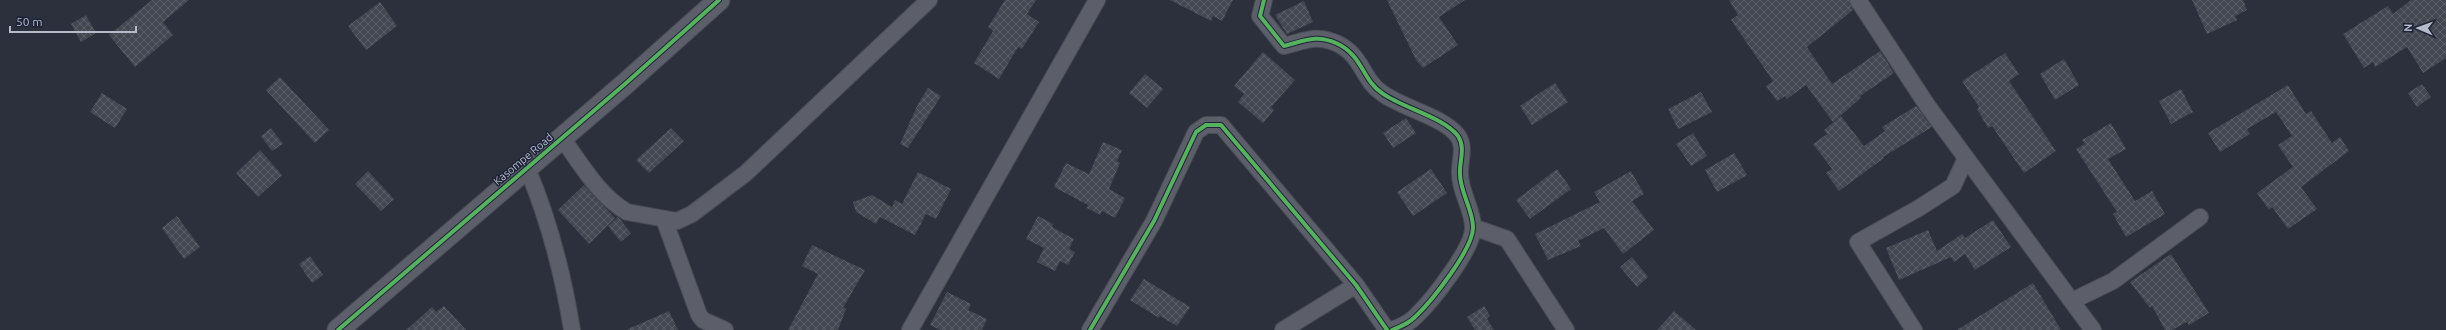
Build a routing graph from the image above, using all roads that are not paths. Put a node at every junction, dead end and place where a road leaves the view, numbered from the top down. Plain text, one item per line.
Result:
1 (719, 0) edge
2 (928, 0) edge
3 (1098, 0) edge
4 (1264, 0) edge
5 (1858, 0) edge
6 (562, 138) junction
7 (1966, 158) junction
8 (526, 168) junction
9 (2200, 217) dead end
10 (664, 219) junction
11 (1473, 227) junction
12 (1356, 285) junction
13 (2072, 301) junction
14 (338, 330) edge
15 (572, 330) edge
16 (725, 330) edge
17 (910, 330) edge
18 (1090, 330) edge
19 (1283, 330) edge
20 (1387, 330) edge
21 (1392, 330) edge
22 (1566, 330) edge
23 (1914, 330) edge
24 (2093, 330) edge

1 - 6 street, Kasompe Road
2 - 10 street
3 - 17 street
4 - 11 street
5 - 7 street
6 - 8 street, Kasompe Road
6 - 10 street
7 - 13 street
7 - 23 street
8 - 14 street, Kasompe Road
8 - 15 street
9 - 13 street
10 - 16 street
11 - 21 street
11 - 22 street
12 - 18 street
12 - 19 street
12 - 20 street
13 - 24 street

